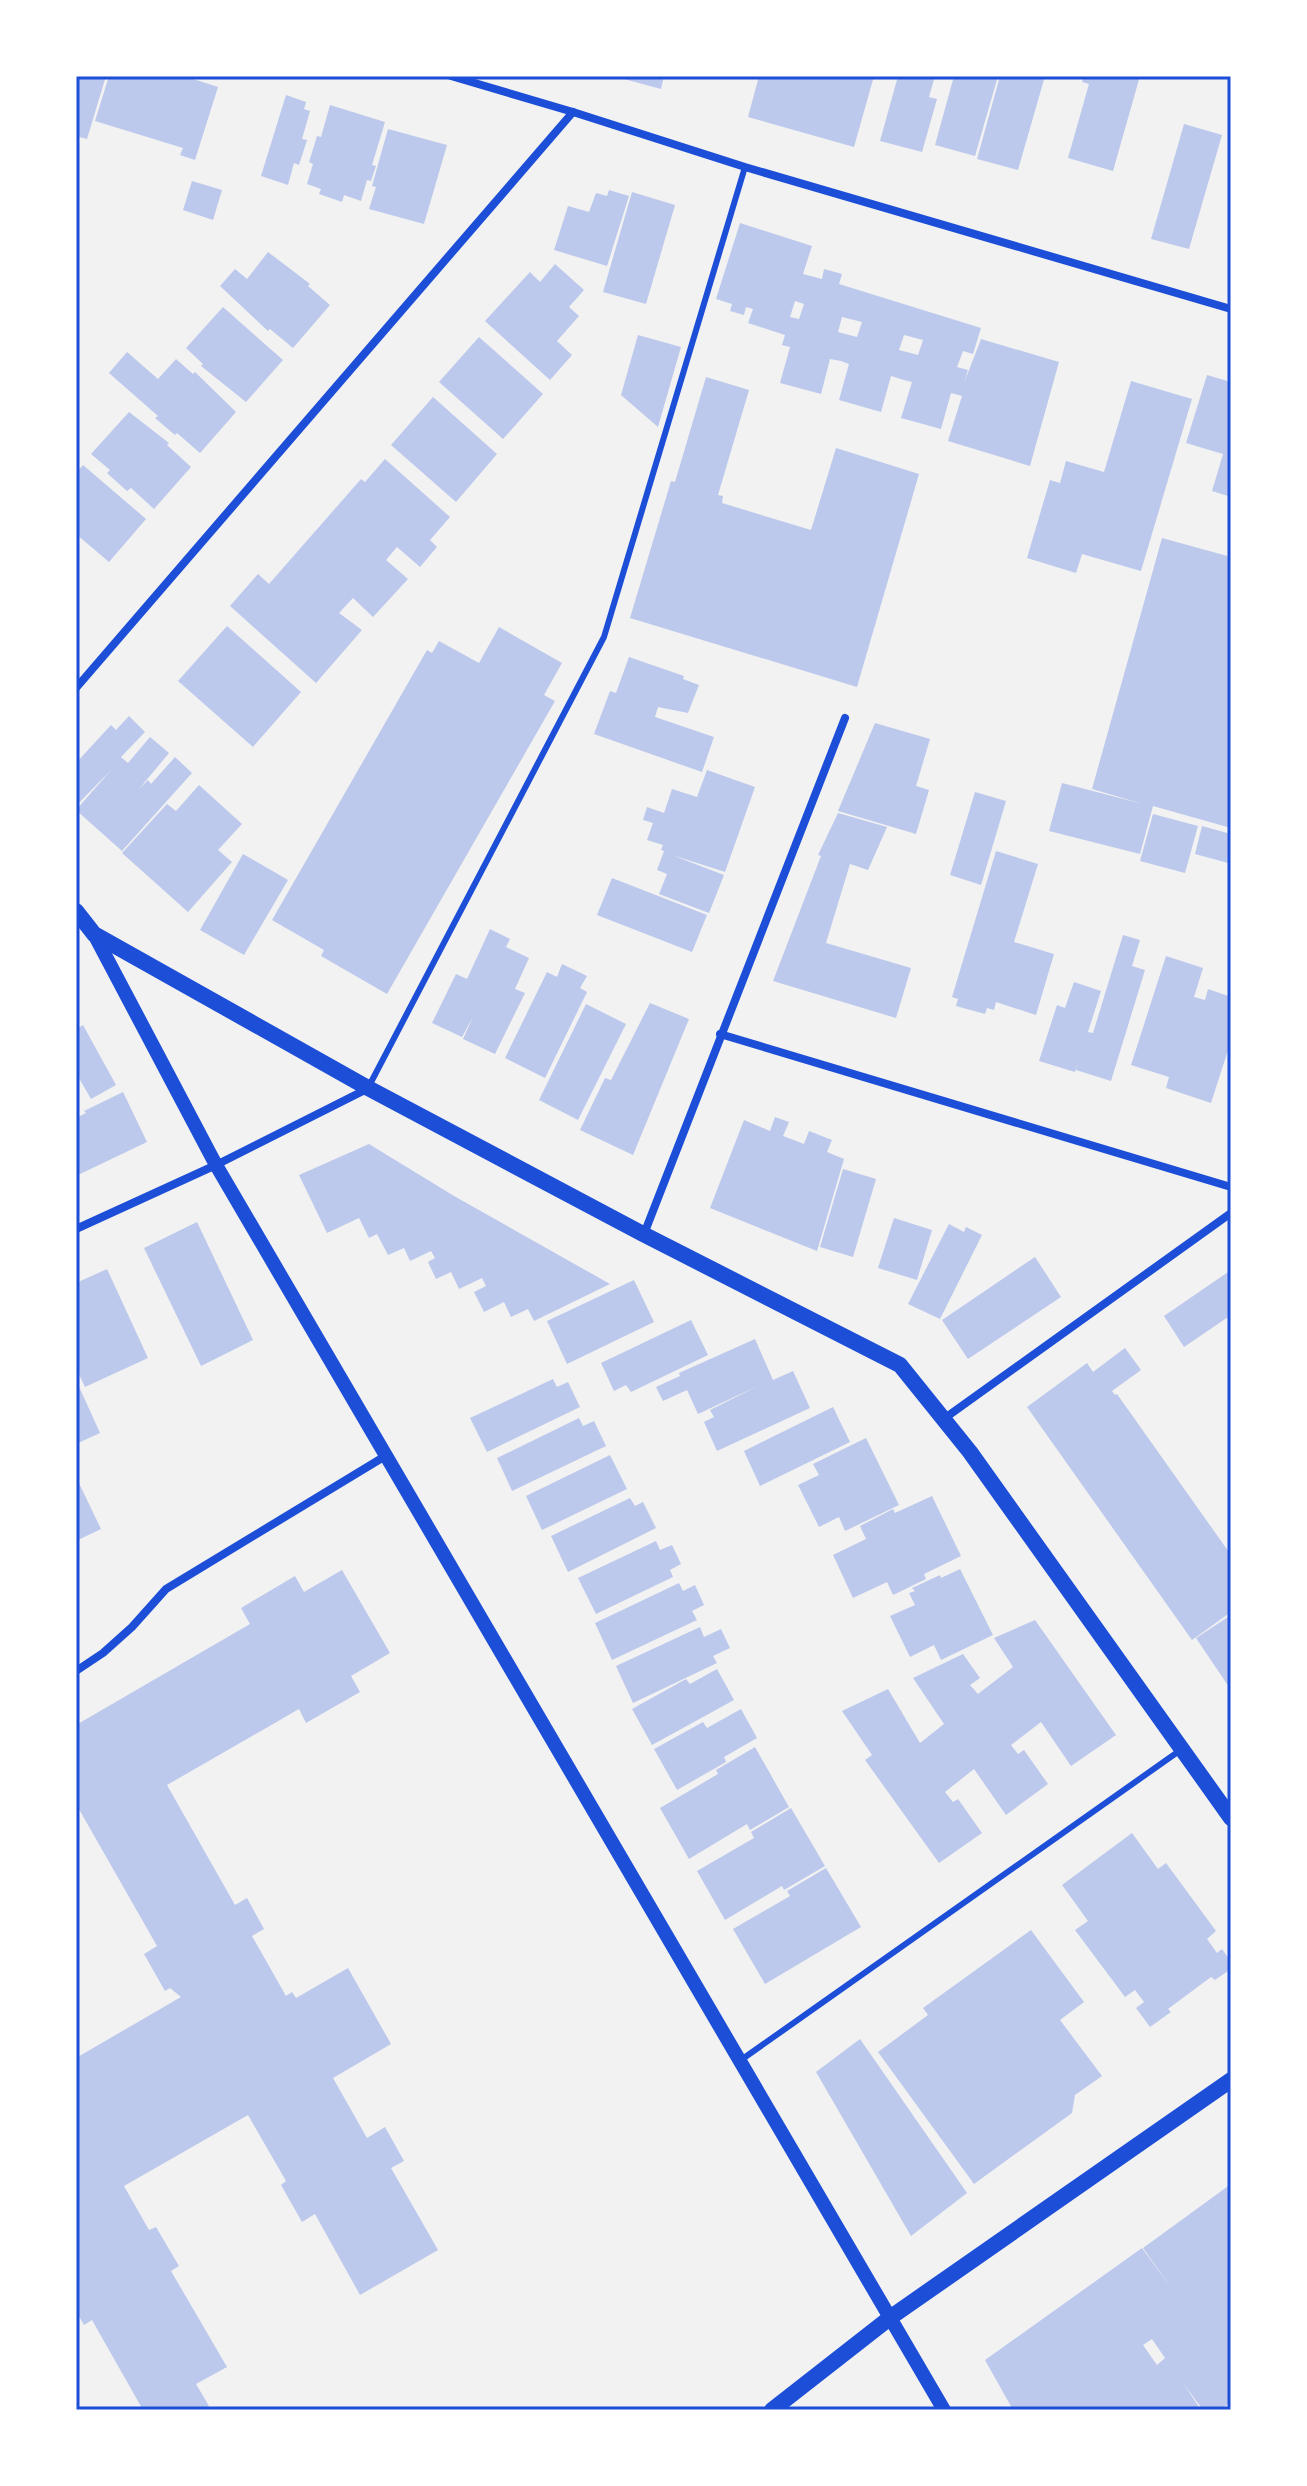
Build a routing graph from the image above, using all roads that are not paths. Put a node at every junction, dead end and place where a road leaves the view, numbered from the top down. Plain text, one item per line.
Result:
1 (451, 76) edge
2 (573, 112) junction
3 (745, 167) junction
4 (1231, 309) edge
5 (76, 688) edge
6 (845, 718) dead end
7 (76, 911) edge
8 (94, 934) junction
9 (720, 1034) junction
10 (368, 1088) junction
11 (216, 1165) junction
12 (1231, 1187) edge
13 (1231, 1213) edge
14 (76, 1229) edge
15 (643, 1234) junction
16 (945, 1418) junction
17 (387, 1455) junction
18 (76, 1671) edge
19 (1182, 1749) junction
20 (1231, 1818) edge
21 (741, 2060) junction
22 (1231, 2080) edge
23 (891, 2317) junction
24 (772, 2410) edge
25 (944, 2410) edge

1 - 2 street
2 - 3 street
2 - 5 street
3 - 4 street
3 - 10 lane
6 - 9 street
7 - 8 main road
8 - 10 main road
8 - 11 street
9 - 12 street
9 - 15 street
10 - 11 street
10 - 15 main road
11 - 14 street
11 - 17 street
13 - 16 street
15 - 16 main road
16 - 19 main road
17 - 18 street
17 - 21 street
19 - 20 main road
19 - 21 lane
21 - 23 street
22 - 23 main road
23 - 24 main road
23 - 25 street

